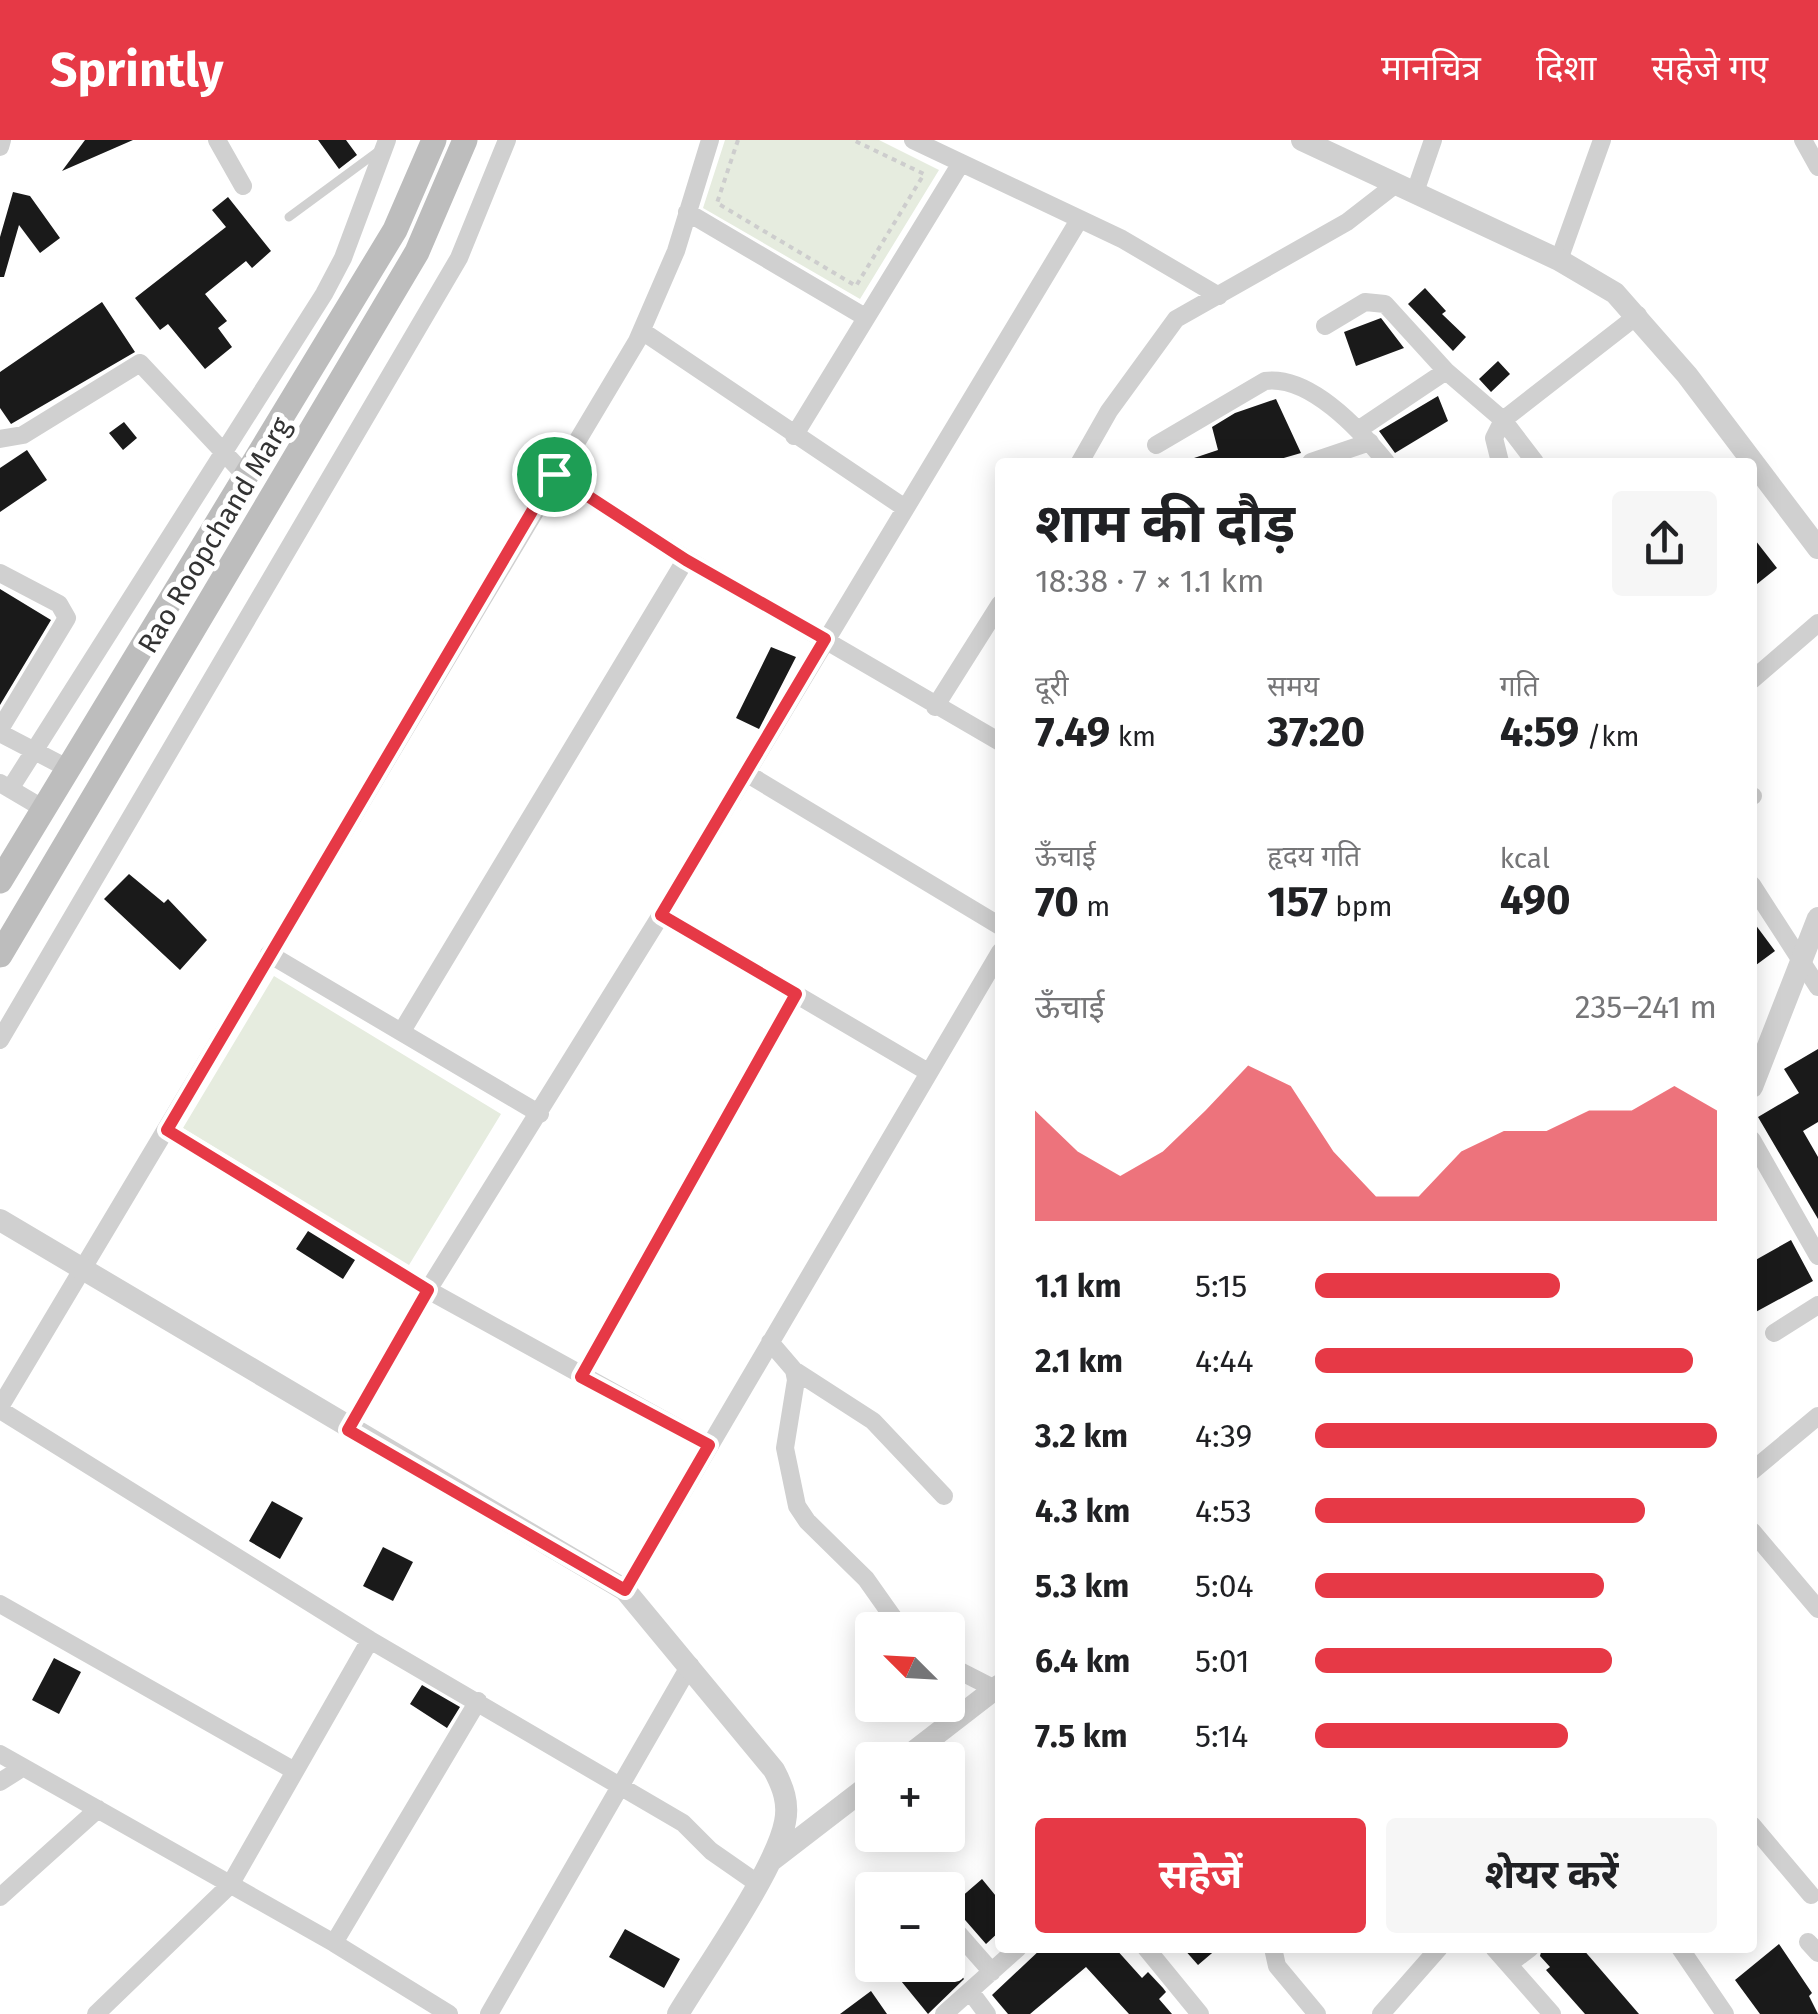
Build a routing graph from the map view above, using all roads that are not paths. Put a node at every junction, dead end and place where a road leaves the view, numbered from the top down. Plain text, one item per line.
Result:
1 (217, 140) edge
2 (434, 140) edge
3 (465, 140) edge
4 (506, 140) edge
5 (710, 140) edge
6 (914, 140) edge
7 (1302, 140) edge
8 (1433, 140) edge
9 (1602, 140) edge
10 (1803, 140) edge
11 (386, 144) edge
12 (961, 164) junction
13 (1818, 167) edge
14 (243, 186) dead end
15 (1405, 188) junction
16 (686, 212) junction
17 (289, 217) dead end
18 (1079, 220) junction
19 (1559, 260) junction
20 (1219, 296) junction
21 (1638, 315) junction
22 (865, 317) junction
23 (1326, 326) dead end
24 (642, 330) junction
25 (1446, 371) junction
26 (1502, 420) junction
27 (794, 436) junction
28 (1364, 436) junction
29 (0, 439) edge
30 (1156, 445) dead end
31 (222, 449) junction
32 (1082, 458) edge
33 (1319, 458) edge
34 (1383, 458) edge
35 (1499, 458) edge
36 (1532, 458) edge
37 (1748, 458) edge
38 (1757, 469) edge
39 (554, 474) junction
40 (244, 475) junction
41 (905, 508) junction
42 (1818, 548) edge
43 (686, 560) junction
44 (0, 574) edge
45 (995, 612) edge
46 (1818, 623) edge
47 (825, 639) junction
48 (1757, 676) edge
49 (936, 707) junction
50 (0, 731) edge
51 (995, 739) edge
52 (32, 750) junction
53 (69, 769) junction
54 (746, 773) junction
55 (5, 786) edge
56 (44, 809) junction
57 (0, 881) edge
58 (1757, 892) edge
59 (661, 915) junction
60 (1818, 918) edge
61 (995, 923) edge
62 (0, 954) edge
63 (269, 954) junction
64 (1800, 955) junction
65 (995, 960) edge
66 (1818, 988) edge
67 (796, 994) junction
68 (402, 1031) junction
69 (0, 1040) edge
70 (928, 1072) junction
71 (1757, 1073) edge
72 (540, 1114) junction
73 (167, 1130) junction
74 (1757, 1149) edge
75 (0, 1220) edge
76 (1818, 1256) edge
77 (83, 1267) junction
78 (428, 1290) junction
79 (1818, 1305) edge
80 (1774, 1333) dead end
81 (770, 1342) junction
82 (794, 1370) junction
83 (581, 1377) junction
84 (0, 1408) edge
85 (1818, 1416) edge
86 (348, 1430) junction
87 (709, 1445) junction
88 (1757, 1459) edge
89 (944, 1496) dead end
90 (1757, 1537) edge
91 (625, 1590) junction
92 (0, 1604) edge
93 (1818, 1609) edge
94 (889, 1612) edge
95 (370, 1640) junction
96 (690, 1665) junction
97 (965, 1673) edge
98 (995, 1686) edge
99 (995, 1689) edge
100 (478, 1701) junction
101 (926, 1742) edge
102 (0, 1754) edge
103 (22, 1768) junction
104 (294, 1770) junction
105 (0, 1782) edge
106 (622, 1788) junction
107 (855, 1798) edge
108 (98, 1809) junction
109 (1757, 1831) edge
110 (763, 1873) junction
111 (230, 1885) junction
112 (1811, 1895) dead end
113 (0, 1897) edge
114 (965, 1941) edge
115 (334, 1943) junction
116 (1013, 1953) edge
117 (1150, 1953) edge
118 (1275, 1953) edge
119 (1435, 1953) edge
120 (1499, 1953) edge
121 (1524, 1953) edge
122 (1683, 1953) edge
123 (1510, 1964) junction
124 (992, 1972) junction
125 (970, 1991) junction
126 (96, 2014) edge
127 (450, 2014) edge
128 (489, 2014) edge
129 (678, 2014) edge
130 (944, 2014) edge
131 (987, 2014) edge
132 (1200, 2014) edge
133 (1317, 2014) edge
134 (1381, 2014) edge
135 (1552, 2014) edge
136 (1725, 2014) edge

1 - 14 street
2 - 40 main road, Rao Roopchand Marg
3 - 62 main road, Rao Roopchand Marg
4 - 69 street
5 - 16 street
6 - 12 street
7 - 15 street
8 - 15 street
9 - 19 street
10 - 13 street
11 - 17 lane
11 - 31 street
12 - 18 street
12 - 22 street
15 - 19 street
15 - 20 street
16 - 22 street
16 - 24 street
18 - 20 street
18 - 41 street
19 - 21 street
20 - 32 street
21 - 26 street
21 - 37 street
22 - 27 street
23 - 25 street
24 - 27 street
24 - 39 street
25 - 26 street
25 - 28 street
26 - 35 street
26 - 36 street
27 - 41 street
28 - 30 street
28 - 33 street
28 - 34 street
29 - 31 street
31 - 40 street
31 - 52 street
38 - 42 street
39 - 43 street
39 - 63 street
40 - 53 main road, Rao Roopchand Marg
41 - 47 street
43 - 47 street
43 - 68 street
44 - 50 street
45 - 49 street
46 - 48 street
47 - 49 street
47 - 54 street
49 - 51 street
50 - 52 street
52 - 53 street
52 - 55 street
53 - 56 main road, Rao Roopchand Marg
54 - 59 street
54 - 61 street
55 - 56 street
56 - 57 main road, Rao Roopchand Marg
58 - 64 street
59 - 67 street
59 - 72 street
60 - 64 street
63 - 68 street
63 - 73 street
64 - 66 street
64 - 71 street
65 - 70 street
67 - 70 street
67 - 83 street
68 - 72 street
70 - 81 street
72 - 78 street
73 - 77 street
73 - 78 street
74 - 76 street
75 - 77 street
77 - 84 street
77 - 86 street
78 - 83 street
78 - 86 street
79 - 80 street
81 - 82 street
81 - 87 street
82 - 89 street
82 - 94 street
83 - 87 street
84 - 95 street
85 - 88 street
86 - 91 street
87 - 91 street
90 - 93 street
91 - 96 street
92 - 104 street
95 - 100 street
95 - 104 street
96 - 106 street
96 - 110 street
97 - 98 street
99 - 101 street
100 - 106 street
100 - 115 street
102 - 103 street
103 - 105 street
103 - 108 street
104 - 111 street
106 - 110 street
106 - 128 street
107 - 110 street
108 - 111 street
108 - 113 street
109 - 112 street
110 - 129 street
111 - 115 street
111 - 126 street
114 - 124 street
115 - 127 street
116 - 124 street
117 - 132 street
118 - 133 street
119 - 134 street
120 - 123 street
121 - 123 street
122 - 136 street
123 - 135 street
124 - 125 street
125 - 130 street
125 - 131 street

